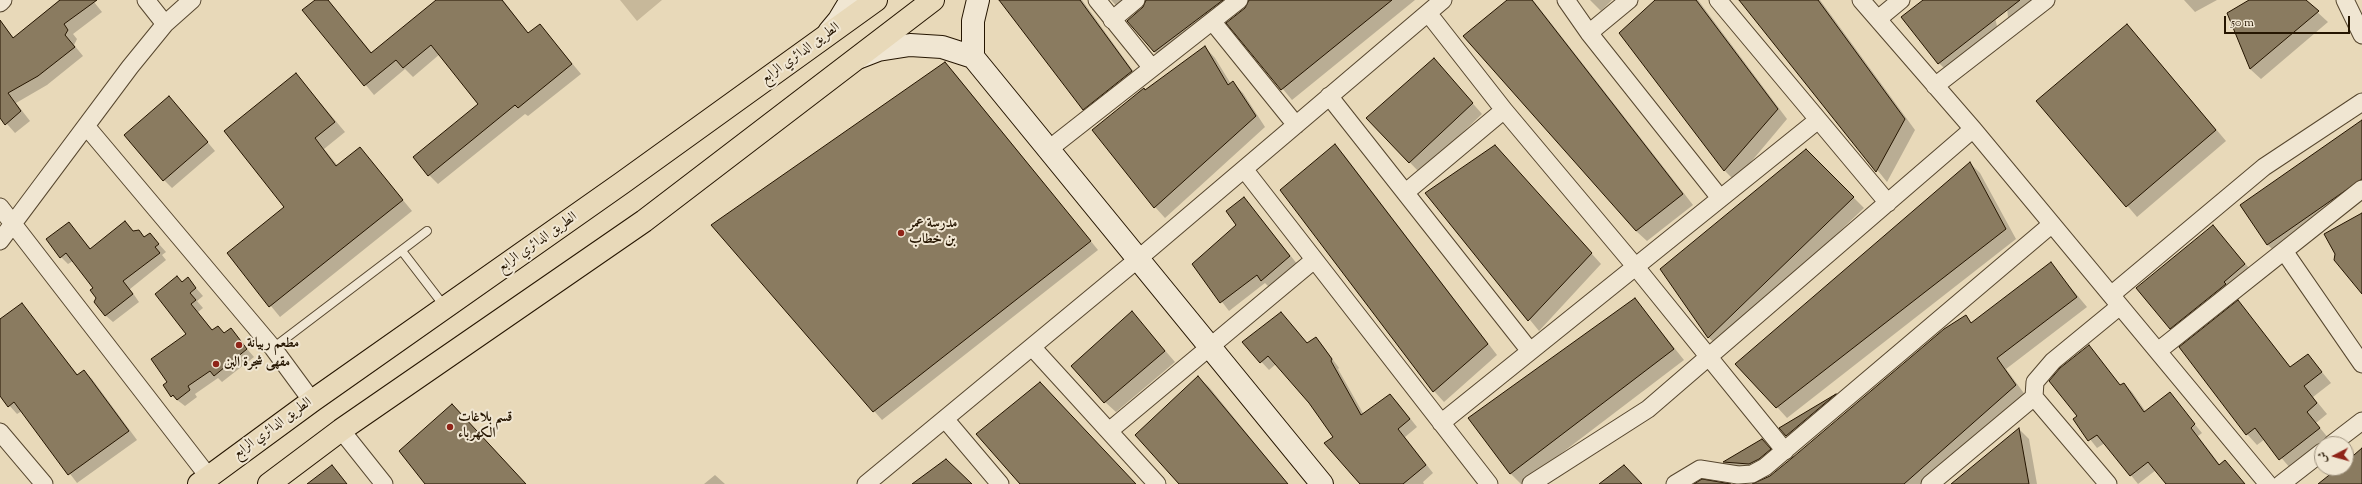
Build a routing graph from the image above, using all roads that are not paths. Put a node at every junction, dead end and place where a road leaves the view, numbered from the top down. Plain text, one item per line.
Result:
1 (4, 0) edge
2 (146, 0) edge
3 (192, 0) edge
4 (851, 0) edge
5 (876, 0) edge
6 (933, 0) edge
7 (978, 0) edge
8 (1097, 0) edge
9 (1136, 0) edge
10 (1239, 0) edge
11 (1443, 0) edge
12 (1566, 0) edge
13 (1629, 0) edge
14 (1718, 0) edge
15 (1861, 0) edge
16 (1901, 0) edge
17 (2046, 0) edge
18 (2345, 0) edge
19 (0, 3) edge
20 (1428, 13) junction
21 (1878, 19) junction
22 (1112, 20) junction
23 (1212, 21) junction
24 (165, 24) junction
25 (1589, 33) junction
26 (2362, 35) edge
27 (825, 36) junction
28 (973, 57) junction
29 (848, 63) junction
30 (1152, 68) junction
31 (1935, 86) junction
32 (1329, 96) junction
33 (2362, 102) edge
34 (1504, 110) junction
35 (1818, 120) junction
36 (1296, 125) junction
37 (86, 126) junction
38 (1973, 129) junction
39 (1049, 149) junction
40 (1244, 169) junction
41 (2362, 189) edge
42 (1406, 192) junction
43 (1720, 198) junction
44 (1888, 203) junction
45 (0, 207) edge
46 (13, 222) junction
47 (2052, 224) junction
48 (427, 231) dead end
49 (0, 241) edge
50 (402, 250) junction
51 (2284, 252) junction
52 (1138, 259) junction
53 (1314, 260) junction
54 (1635, 266) junction
55 (2116, 301) junction
56 (446, 308) junction
57 (1032, 347) junction
58 (273, 348) junction
59 (1211, 348) junction
60 (1530, 351) junction
61 (2158, 351) junction
62 (1708, 357) junction
63 (2362, 364) edge
64 (2034, 397) junction
65 (312, 401) junction
66 (944, 419) junction
67 (2362, 421) edge
68 (1441, 423) junction
69 (341, 430) junction
70 (0, 432) edge
71 (1109, 432) junction
72 (2342, 436) edge
73 (1785, 451) junction
74 (2314, 458) edge
75 (204, 480) edge
76 (44, 484) edge
77 (270, 484) edge
78 (384, 484) edge
79 (866, 484) edge
80 (1000, 484) edge
81 (1157, 484) edge
82 (1322, 484) edge
83 (1489, 484) edge
84 (1531, 484) edge
85 (1675, 484) edge
86 (1930, 484) edge
87 (2108, 484) edge
88 (2268, 484) edge
89 (2281, 484) edge

1 - 19 street
2 - 24 street
3 - 24 street
4 - 27 street
5 - 27 main road, الطريق الدائري الرابع
6 - 29 main road
7 - 28 street
8 - 22 street
9 - 22 street
10 - 23 street
11 - 20 street
12 - 25 street
13 - 25 street
14 - 35 street
15 - 21 street
16 - 21 street
17 - 31 street
18 - 26 street
20 - 32 street
20 - 34 street
21 - 31 street
22 - 30 street
23 - 30 street
23 - 36 street
24 - 37 street
25 - 43 street
27 - 56 main road, الطريق الدائري الرابع
28 - 29 street
28 - 39 street
29 - 69 main road
30 - 39 street
31 - 38 street
32 - 36 street
32 - 42 street
33 - 55 street
34 - 42 street
34 - 54 street
35 - 43 street
35 - 44 street
36 - 40 street
37 - 46 street
37 - 58 street
38 - 44 street
38 - 47 street
39 - 52 street
40 - 52 street
40 - 53 street
41 - 51 street
42 - 60 street
43 - 54 street
44 - 62 street
45 - 46 street
46 - 49 street
46 - 75 street
47 - 55 street
47 - 73 street
48 - 50 lane
50 - 56 lane
50 - 58 lane
51 - 61 street
51 - 63 street
52 - 57 street
52 - 59 street
53 - 59 street
53 - 68 street
54 - 60 street
54 - 62 street
55 - 61 street
55 - 64 street
56 - 65 main road, الطريق الدائري الرابع
57 - 66 street
57 - 71 street
58 - 65 street
59 - 71 street
59 - 82 street
60 - 68 street
61 - 88 street
62 - 73 street
62 - 84 street
64 - 86 street
64 - 87 street
65 - 75 main road, الطريق الدائري الرابع
66 - 79 street
66 - 80 street
67 - 72 street
68 - 83 street
69 - 77 main road
69 - 78 street
70 - 76 street
71 - 81 street
73 - 85 street
74 - 89 street

